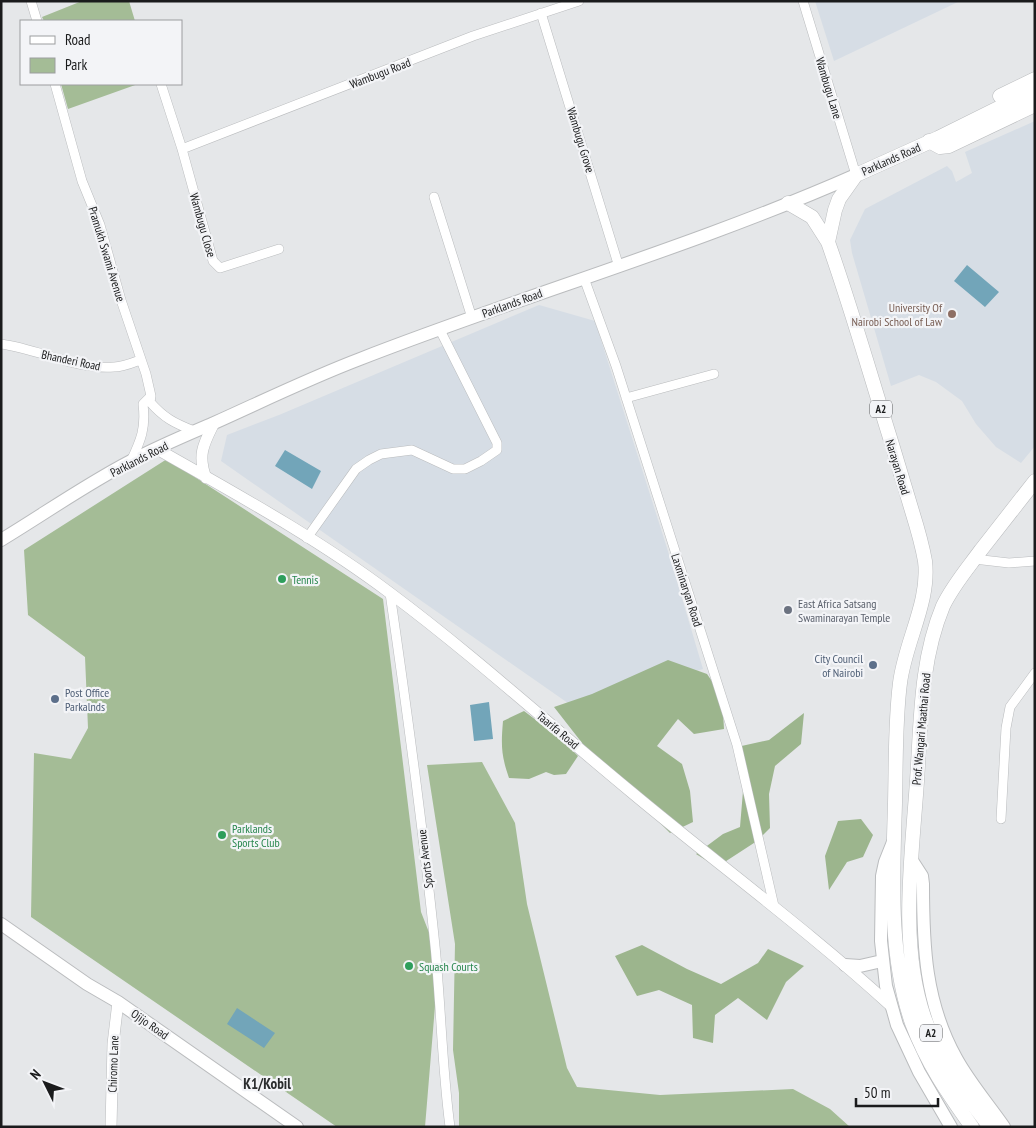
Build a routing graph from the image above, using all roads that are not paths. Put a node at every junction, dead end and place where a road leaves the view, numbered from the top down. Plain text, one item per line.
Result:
1 (31, 1) edge
2 (579, 1) edge
3 (803, 1) edge
4 (541, 13) junction
5 (37, 20) edge
6 (1035, 79) edge
7 (55, 85) edge
8 (160, 85) edge
9 (1035, 90) edge
10 (1035, 105) edge
11 (934, 139) junction
12 (182, 149) junction
13 (856, 175) junction
14 (434, 198) dead end
15 (788, 203) junction
16 (828, 242) junction
17 (279, 250) dead end
18 (619, 266) junction
19 (584, 278) junction
20 (472, 318) junction
21 (440, 330) junction
22 (1, 344) edge
23 (140, 360) junction
24 (714, 374) dead end
25 (151, 396) junction
26 (626, 398) junction
27 (214, 422) junction
28 (194, 431) junction
29 (157, 449) junction
30 (131, 461) junction
31 (206, 478) junction
32 (1035, 481) edge
33 (307, 538) junction
34 (1, 540) edge
35 (974, 559) junction
36 (1035, 561) edge
37 (925, 578) joint
38 (390, 592) junction
39 (1035, 673) edge
40 (1001, 820) dead end
41 (894, 839) junction
42 (912, 858) junction
43 (774, 906) junction
44 (1, 924) edge
45 (882, 961) junction
46 (845, 965) junction
47 (118, 1002) junction
48 (891, 1006) junction
49 (286, 1123) edge
50 (111, 1127) edge
51 (297, 1127) edge
52 (450, 1127) edge
53 (951, 1127) edge
54 (972, 1127) edge
55 (990, 1127) edge
56 (1004, 1127) edge

1 - 5 street
2 - 4 street, Wambugu Road
3 - 13 street, Wambugu Lane
4 - 12 street, Wambugu Road
4 - 18 street, Wambugu Grove
6 - 11 main road
7 - 23 street, Pramukh Swami Avenue
8 - 12 street
9 - 11 main road, Parklands Road / A2
10 - 11 main road
11 - 13 main road, Parklands Road / A2
12 - 17 street, Wambugu Close
13 - 15 main road, Parklands Road
13 - 16 main road, A2
14 - 20 street
15 - 16 main road
15 - 18 main road, Parklands Road
16 - 37 main road, Narayan Road / A2
18 - 19 main road, Parklands Road
19 - 20 main road, Parklands Road
19 - 26 street, Laxminaryan Road
20 - 21 main road, Parklands Road
21 - 27 main road, Parklands Road
21 - 33 street
22 - 23 street, Bhanderi Road
23 - 25 street, Pramukh Swami Avenue
24 - 26 street
25 - 28 street, Pramukh Swami Avenue
25 - 30 street
26 - 43 street, Laxminaryan Road
27 - 28 main road, Parklands Road
27 - 31 street
28 - 29 main road, Parklands Road
29 - 30 main road, Parklands Road
29 - 31 street, Taarifa Road
30 - 34 main road, Parklands Road
31 - 33 street, Taarifa Road
32 - 35 main road, Prof. Wangari Maathai Road / A2
33 - 38 street, Taarifa Road
35 - 36 street
35 - 42 main road, Prof. Wangari Maathai Road / A2
37 - 41 main road, Prof. Wangari Maathai Road / A2
38 - 43 street, Taarifa Road
38 - 52 street, Sports Avenue
39 - 40 street
41 - 45 main road, Prof. Wangari Maathai Road
41 - 54 main road, Prof. Wangari Maathai Road / A2
42 - 55 main road, Prof. Wangari Maathai Road / A2
42 - 56 main road, Prof. Wangari Maathai Road
43 - 46 street, Taarifa Road
44 - 47 main road, Ojijo Road
45 - 46 main road
45 - 48 main road, Prof. Wangari Maathai Road
46 - 48 street, Taarifa Road
47 - 49 main road, Ojijo Road
47 - 50 street, Chiromo Lane
48 - 53 main road, Prof. Wangari Maathai Road
49 - 51 main road, Ojijo Road

